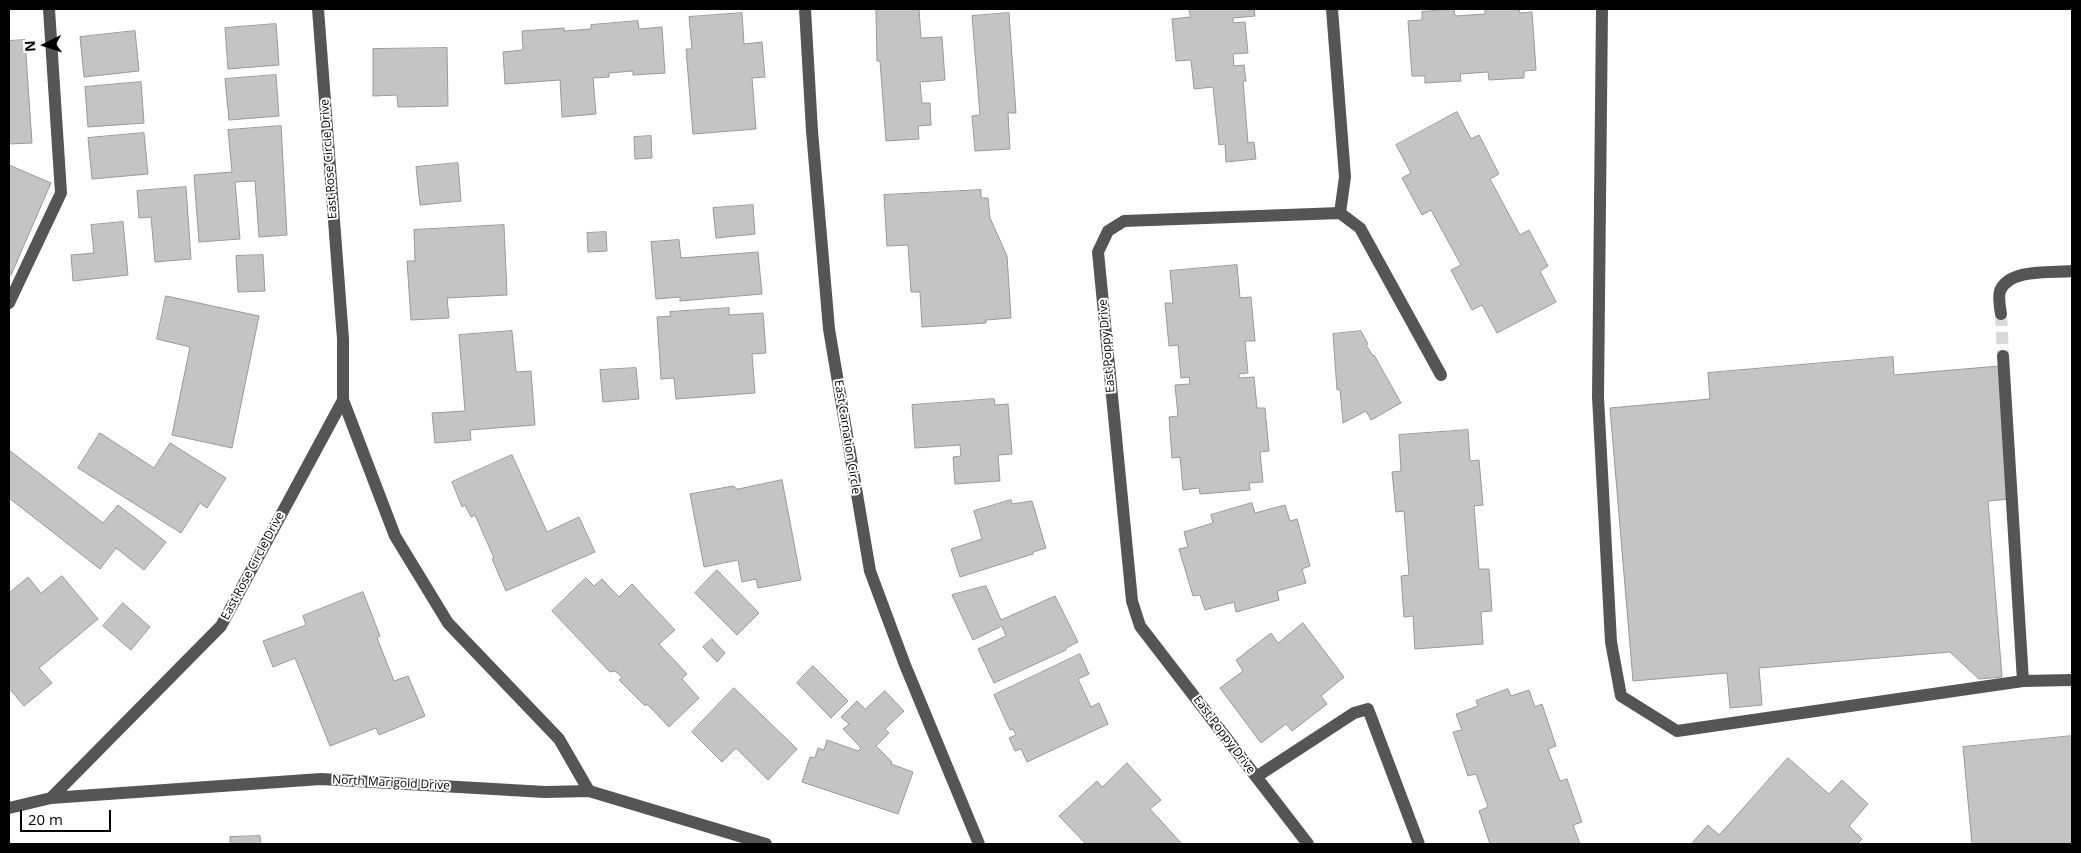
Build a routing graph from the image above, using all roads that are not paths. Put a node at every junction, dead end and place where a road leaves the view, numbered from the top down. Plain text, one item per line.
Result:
1 (49, 9) edge
2 (318, 9) edge
3 (805, 9) edge
4 (1332, 9) edge
5 (1602, 9) edge
6 (1340, 213) junction
7 (2072, 271) edge
8 (9, 303) edge
9 (2001, 314) tunnel mouth
10 (2003, 356) tunnel mouth
11 (1441, 375) dead end
12 (343, 400) junction
13 (2072, 680) edge
14 (2023, 681) junction
15 (1256, 777) junction
16 (589, 791) junction
17 (51, 798) junction
18 (9, 808) edge
19 (766, 844) edge
20 (979, 844) edge
21 (1308, 844) edge
22 (1419, 844) edge

1 - 8 street
2 - 12 street, East Rose Circle Drive
3 - 20 street, East Carnation Circle
4 - 6 street
5 - 14 street
6 - 11 street
6 - 15 street, East Poppy Drive
7 - 9 street
10 - 14 street
12 - 16 street, East Rose Circle Drive
12 - 17 street, East Rose Circle Drive
13 - 14 street
15 - 21 street, East Poppy Drive
15 - 22 street
16 - 17 street, North Marigold Drive
16 - 19 street, North Marigold Drive
17 - 18 street, North Marigold Drive

